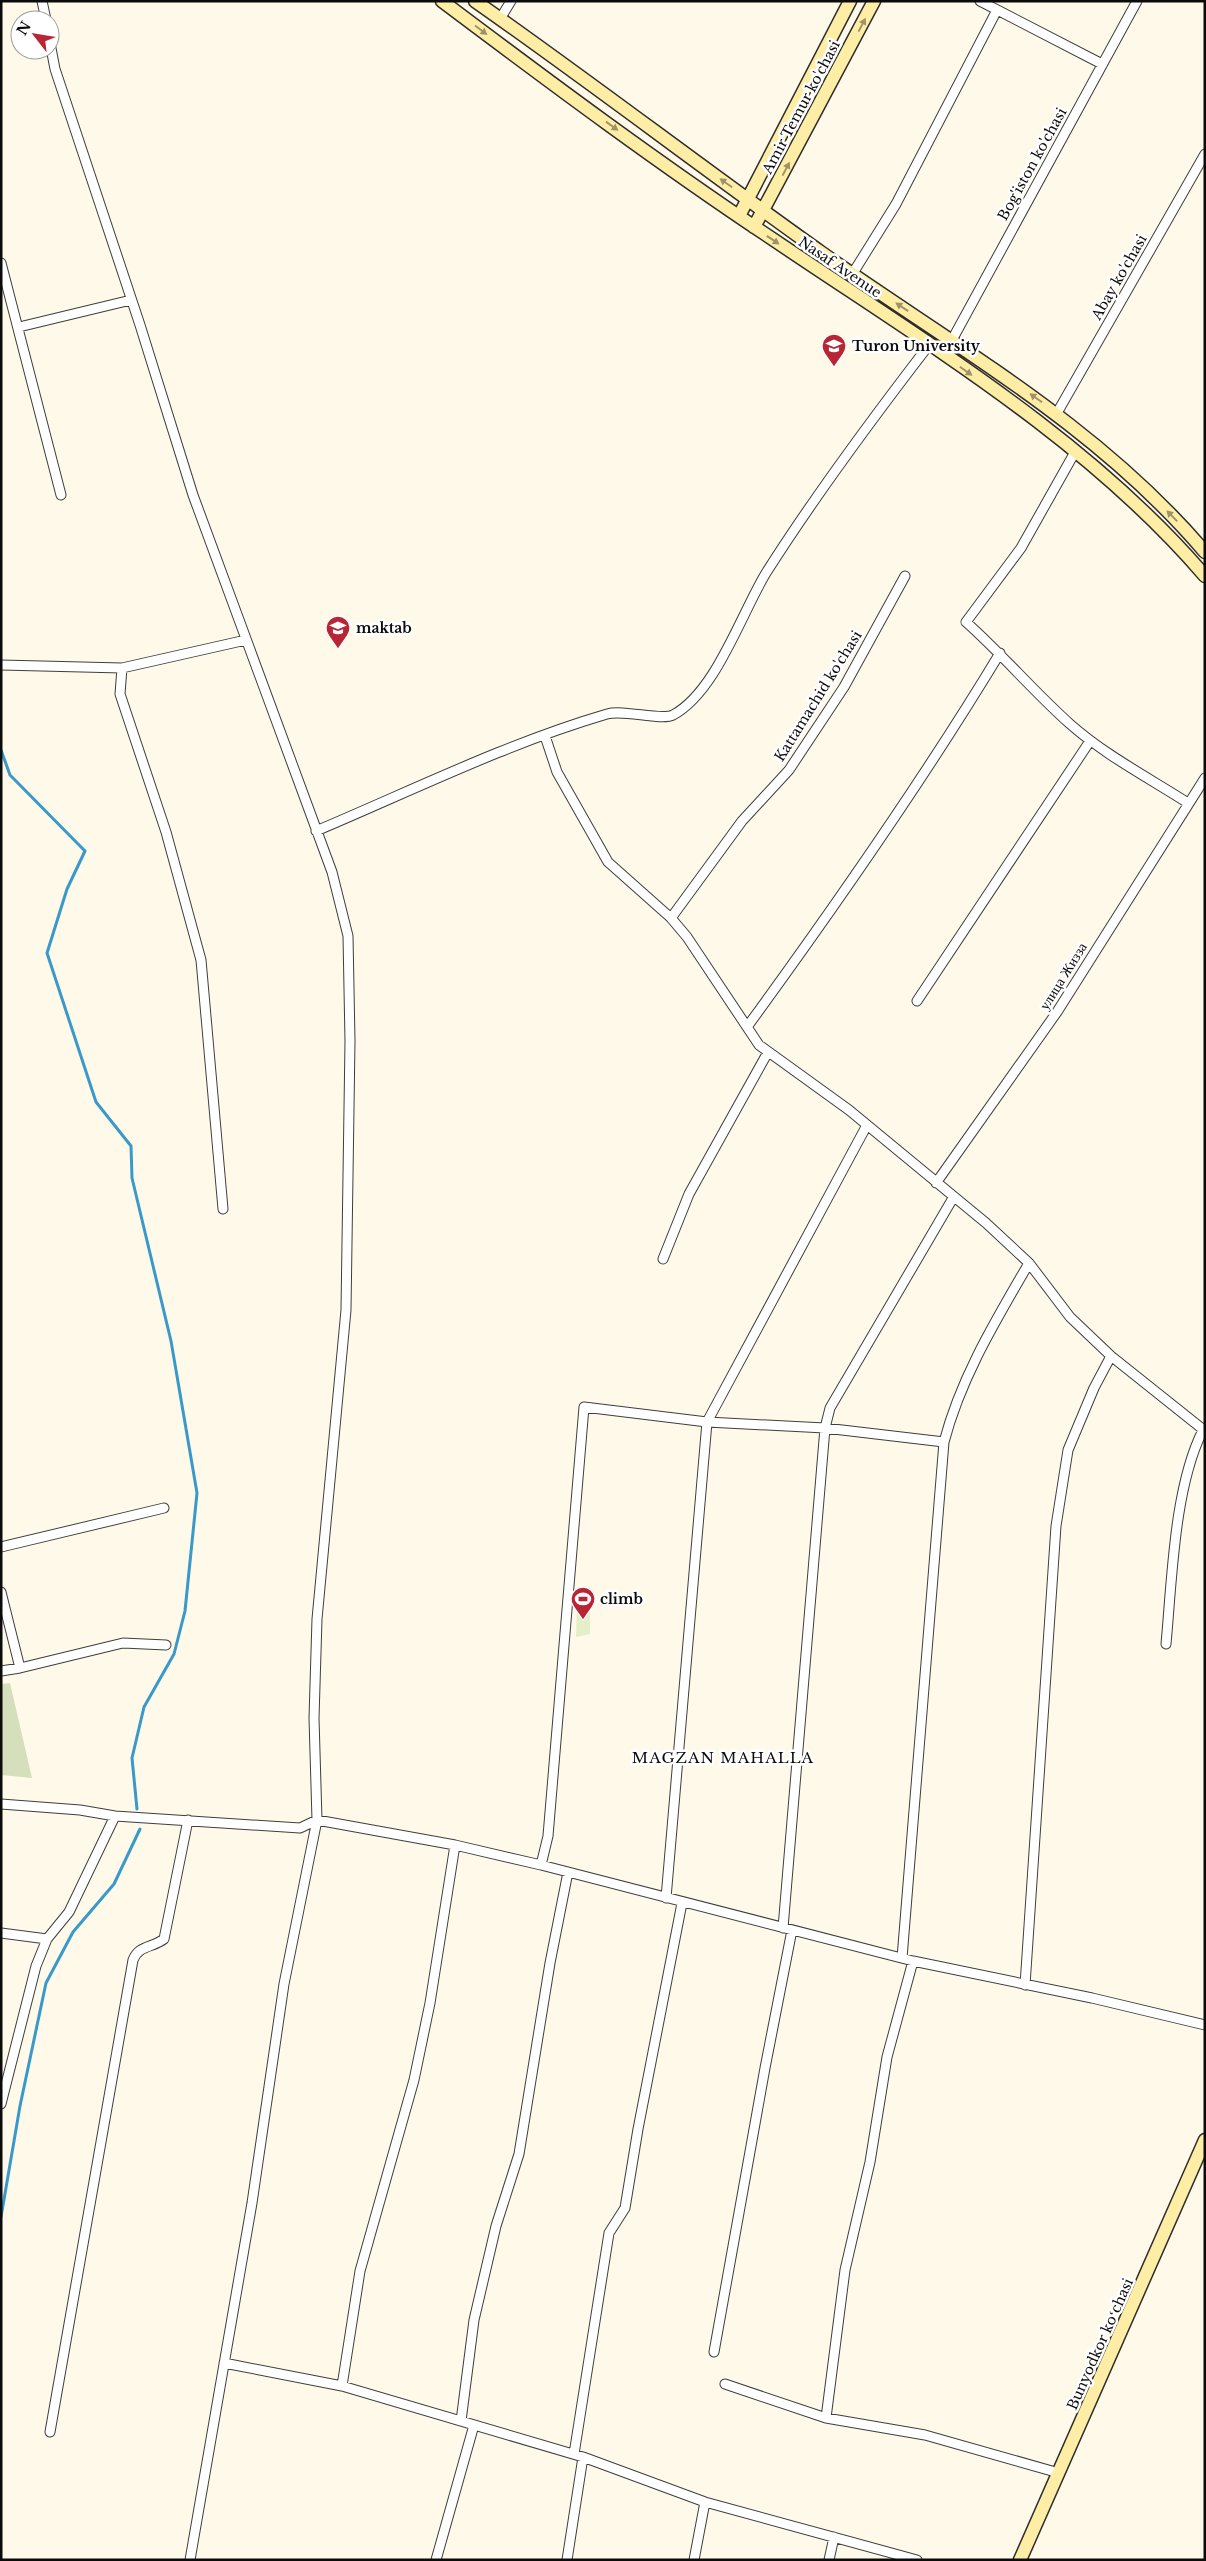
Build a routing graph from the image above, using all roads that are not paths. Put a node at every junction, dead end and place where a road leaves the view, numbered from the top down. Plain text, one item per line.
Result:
1 (442, 1) edge
2 (475, 1) edge
3 (511, 1) edge
4 (850, 1) edge
5 (874, 1) edge
6 (980, 1) edge
7 (1136, 1) edge
8 (997, 10) junction
9 (500, 19) junction
10 (53, 60) edge
11 (1102, 64) junction
12 (1205, 154) edge
13 (749, 200) junction
14 (764, 211) junction
15 (739, 216) junction
16 (754, 227) junction
17 (1, 263) edge
18 (852, 274) junction
19 (132, 300) junction
20 (19, 327) junction
21 (952, 340) junction
22 (929, 345) junction
23 (1057, 413) junction
24 (1075, 452) junction
25 (61, 495) dead end
26 (1205, 552) edge
27 (905, 576) dead end
28 (1205, 576) edge
29 (246, 640) junction
30 (1000, 653) junction
31 (1, 665) edge
32 (122, 668) junction
33 (545, 736) junction
34 (1090, 741) junction
35 (1205, 778) edge
36 (1188, 803) junction
37 (316, 831) junction
38 (671, 918) junction
39 (917, 1001) dead end
40 (747, 1027) junction
41 (768, 1052) junction
42 (867, 1126) junction
43 (936, 1183) junction
44 (953, 1198) junction
45 (223, 1209) dead end
46 (663, 1259) dead end
47 (1029, 1263) junction
48 (1111, 1356) junction
49 (706, 1422) junction
50 (825, 1428) junction
51 (1204, 1431) edge
52 (944, 1442) junction
53 (164, 1508) dead end
54 (1, 1547) edge
55 (1, 1592) edge
56 (1166, 1644) dead end
57 (166, 1645) dead end
58 (20, 1668) junction
59 (1, 1671) edge
60 (1, 1804) edge
61 (115, 1816) junction
62 (188, 1820) junction
63 (317, 1820) junction
64 (455, 1845) junction
65 (541, 1864) junction
66 (568, 1872) junction
67 (666, 1898) junction
68 (682, 1903) junction
69 (788, 1929) junction
70 (1, 1933) edge
71 (48, 1939) junction
72 (902, 1958) junction
73 (913, 1961) junction
74 (1026, 1985) junction
75 (1205, 2025) edge
76 (1, 2061) edge
77 (11, 2062) junction
78 (1, 2104) edge
79 (1205, 2140) edge
80 (714, 2352) dead end
81 (224, 2363) junction
82 (725, 2384) dead end
83 (342, 2386) junction
84 (826, 2418) junction
85 (461, 2421) junction
86 (474, 2425) junction
87 (50, 2432) dead end
88 (579, 2455) junction
89 (1059, 2473) junction
90 (705, 2502) junction
91 (834, 2537) junction
92 (190, 2560) edge
93 (436, 2560) edge
94 (567, 2560) edge
95 (694, 2560) edge
96 (829, 2560) edge
97 (917, 2560) edge
98 (1020, 2560) edge

1 -> 15 main road, Nasaf Avenue
2 - 9 main road, Nasaf Avenue
3 - 9 street
4 - 13 main road, Amir Temur ko'chasi
14 -> 5 main road, Amir Temur ko'chasi
6 - 8 street
7 - 11 street, Bog'iston ko'chasi
8 - 11 street
8 - 18 street
13 -> 9 main road, Nasaf Avenue
10 - 19 street
11 - 21 street, Bog'iston ko'chasi
12 - 23 street, Abay ko'chasi
13 - 14 main road, Nasaf Avenue
13 - 15 main road, Amir Temur ko'chasi
14 - 16 main road, Amir Temur ko'chasi
14 - 18 main road, Nasaf Avenue
15 - 16 main road, Nasaf Avenue
16 -> 22 main road, Nasaf Avenue
17 - 20 street
21 -> 18 main road, Nasaf Avenue
19 - 20 street
19 - 29 street
20 - 25 street
23 -> 21 main road, Nasaf Avenue
22 -> 24 main road, Nasaf Avenue
22 - 33 street
26 -> 23 main road, Nasaf Avenue
24 - 28 main road, Nasaf Avenue
24 - 30 street
27 - 38 street, Kattamachid ko'chasi
29 - 32 street
29 - 37 street
30 - 34 street
30 - 40 street
31 - 32 street
32 - 45 street
33 - 37 street
33 - 38 street
34 - 36 street
34 - 39 street
35 - 36 street, улица Жизза
36 - 43 street, улица Жизза
37 - 63 street
38 - 40 street
40 - 41 street
41 - 42 street
41 - 46 street
42 - 43 street
42 - 49 street
43 - 44 street
44 - 47 street
44 - 50 street
47 - 48 street
47 - 52 street
48 - 51 street
48 - 74 street
49 - 50 street
49 - 65 street
49 - 67 street
50 - 52 street
50 - 69 street
51 - 56 street
52 - 72 street
53 - 54 street
55 - 58 street
57 - 58 street
58 - 59 street
60 - 61 street
61 - 62 street
61 - 71 street
62 - 63 street
62 - 87 street
63 - 64 street
63 - 81 street
64 - 65 street
64 - 83 street
65 - 66 street
66 - 67 street
66 - 85 street
67 - 68 street
68 - 69 street
68 - 88 street
69 - 72 street
69 - 80 street
70 - 71 street
71 - 77 street
72 - 73 street
73 - 74 street
73 - 84 street
74 - 75 street
76 - 77 street
77 - 78 street
79 - 89 main road, Bunyodkor koʻchasi
81 - 83 street
81 - 92 street
82 - 84 street
83 - 85 street
84 - 89 street
85 - 86 street
86 - 88 street
86 - 93 street
88 - 90 street
88 - 94 street
89 - 98 main road, Bunyodkor koʻchasi
90 - 91 street
90 - 95 street
91 - 96 street
91 - 97 street

